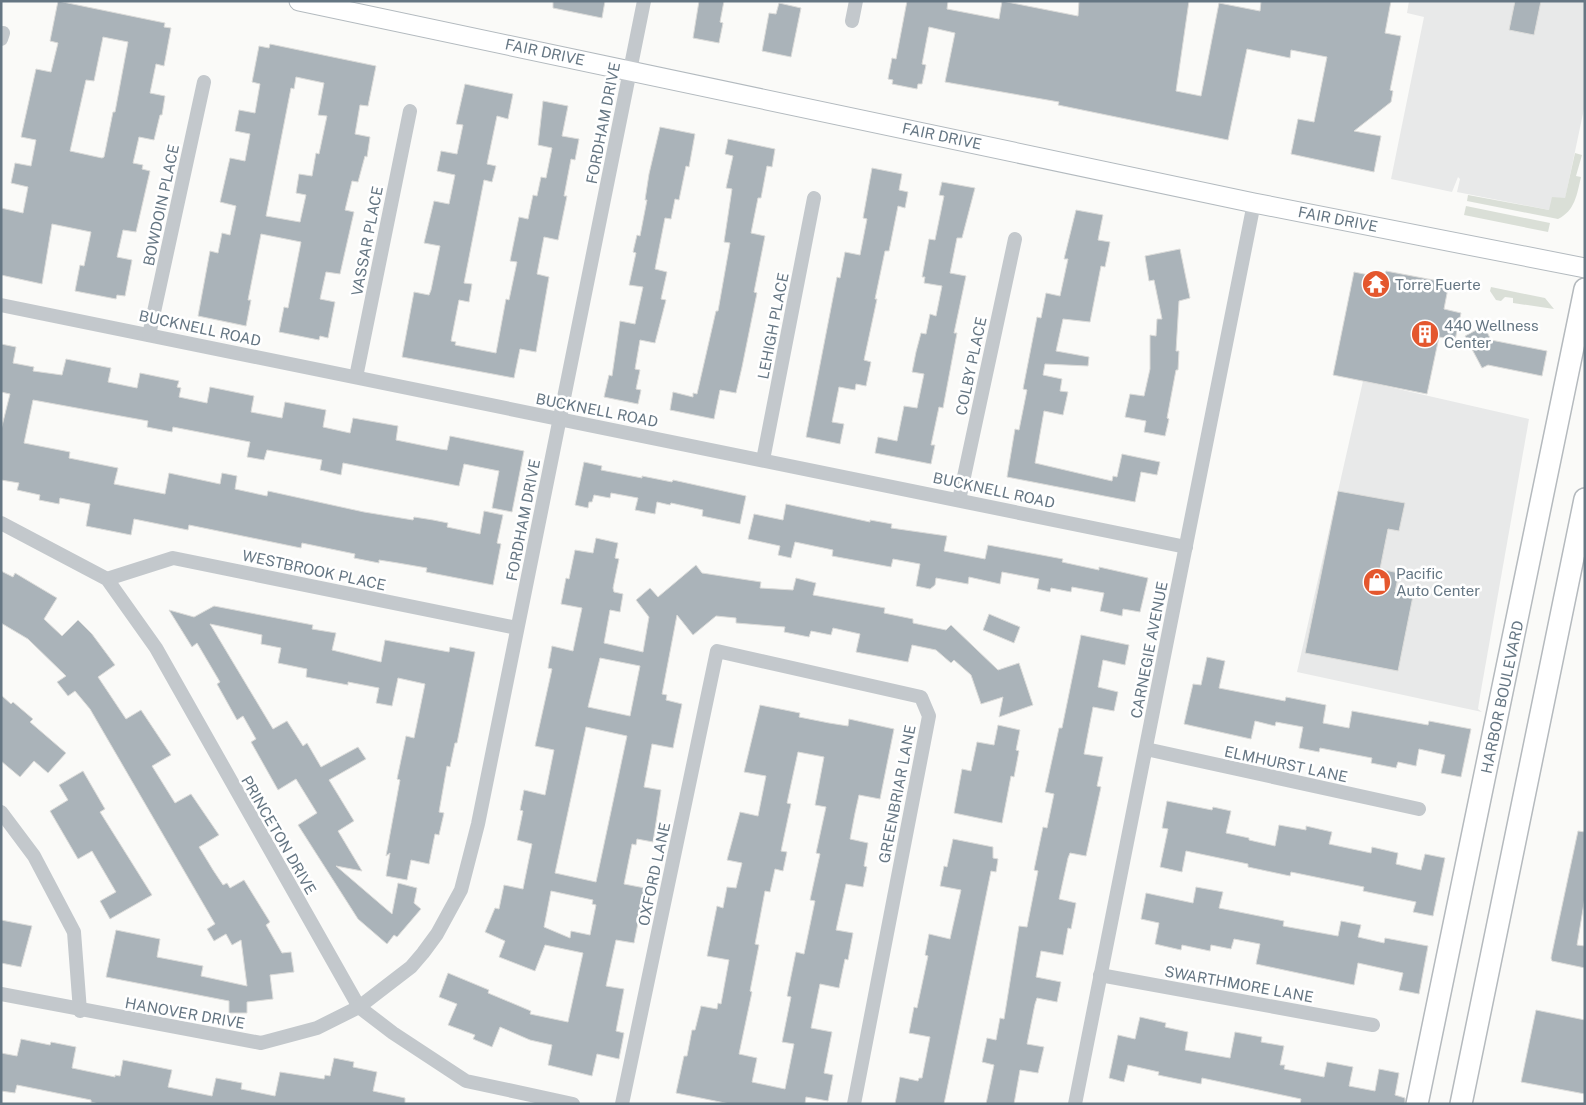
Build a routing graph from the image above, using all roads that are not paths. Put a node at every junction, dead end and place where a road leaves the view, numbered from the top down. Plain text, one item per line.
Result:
1 (299, 1) edge
2 (644, 1) edge
3 (856, 1) edge
4 (852, 21) dead end
5 (631, 70) junction
6 (204, 82) dead end
7 (410, 111) dead end
8 (814, 198) dead end
9 (1254, 203) junction
10 (1015, 239) dead end
11 (1585, 268) edge
12 (1585, 289) edge
13 (1, 304) edge
14 (149, 335) junction
15 (356, 377) junction
16 (560, 420) junction
17 (763, 460) junction
18 (1585, 499) edge
19 (959, 500) junction
20 (1, 523) edge
21 (1186, 547) junction
22 (107, 579) junction
23 (517, 628) junction
24 (717, 651) joint
25 (1146, 750) junction
26 (1418, 810) dead end
27 (1, 812) edge
28 (1100, 975) junction
29 (1, 994) edge
30 (359, 1007) junction
31 (80, 1011) junction
32 (1373, 1025) dead end
33 (573, 1104) edge
34 (622, 1104) edge
35 (854, 1104) edge
36 (1075, 1104) edge
37 (1417, 1104) edge
38 (1461, 1104) edge

1 - 5 main road, FAIR DRIVE
2 - 5 street, FORDHAM DRIVE
3 - 4 street
5 - 9 main road, FAIR DRIVE
5 - 16 street, FORDHAM DRIVE
6 - 14 street, BOWDOIN PLACE
7 - 15 street, VASSAR PLACE
8 - 17 street, LEHIGH PLACE
9 - 11 main road, FAIR DRIVE
9 - 21 street, CARNEGIE AVENUE
10 - 19 street, COLBY PLACE
12 - 37 main road, HARBOR BOULEVARD
13 - 14 street, BUCKNELL ROAD
14 - 15 street, BUCKNELL ROAD
15 - 16 street, BUCKNELL ROAD
16 - 17 street, BUCKNELL ROAD
16 - 23 street, FORDHAM DRIVE
17 - 19 street, BUCKNELL ROAD
18 - 38 main road
19 - 21 street, BUCKNELL ROAD
20 - 22 street, PRINCETON DRIVE
21 - 25 street, CARNEGIE AVENUE
22 - 23 street, WESTBROOK PLACE
22 - 30 street, PRINCETON DRIVE
23 - 30 street, FORDHAM DRIVE
24 - 34 street, OXFORD LANE
24 - 35 street, GREENBRIAR LANE
25 - 26 street, ELMHURST LANE
25 - 28 street, CARNEGIE AVENUE
27 - 31 street
28 - 32 street, SWARTHMORE LANE
28 - 36 street, CARNEGIE AVENUE
29 - 31 street, HANOVER DRIVE
30 - 31 street, HANOVER DRIVE
30 - 33 street, PRINCETON DRIVE

